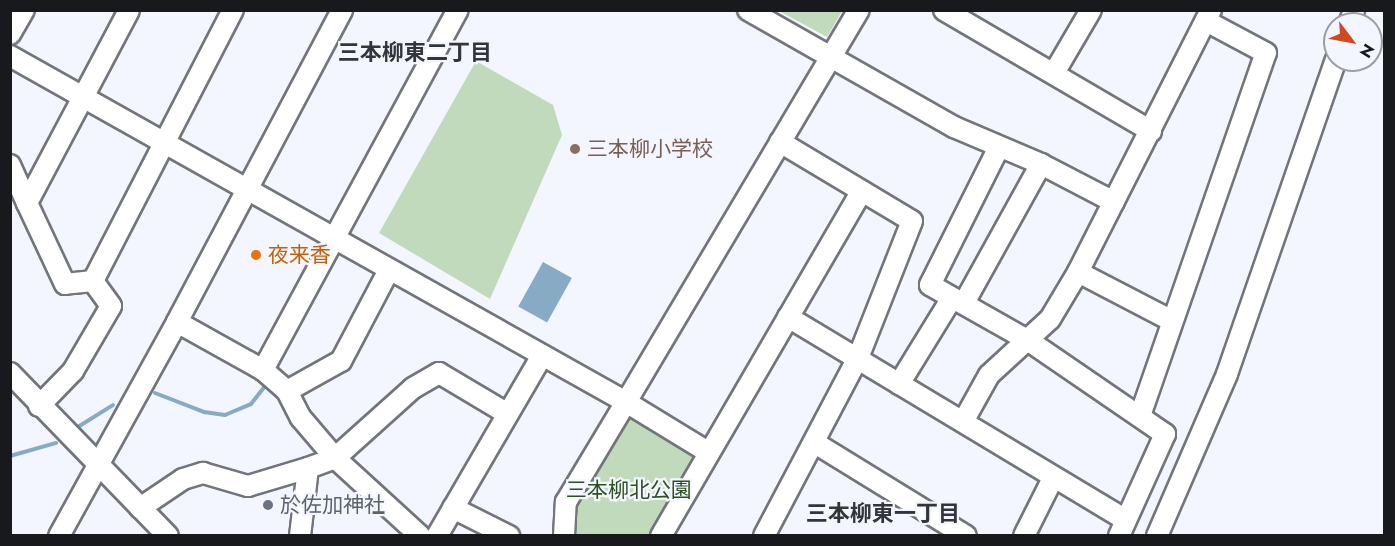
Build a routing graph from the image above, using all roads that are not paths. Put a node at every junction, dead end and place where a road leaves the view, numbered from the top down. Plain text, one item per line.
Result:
1 (24, 10) edge
2 (129, 10) edge
3 (233, 10) edge
4 (342, 10) edge
5 (458, 10) edge
6 (748, 10) edge
7 (859, 10) edge
8 (944, 10) edge
9 (1091, 10) edge
10 (1209, 16) edge
11 (974, 18) edge
12 (10, 34) edge
13 (10, 56) edge
14 (831, 58) junction
15 (1332, 72) edge
16 (1054, 73) junction
17 (83, 97) junction
18 (1151, 130) junction
19 (780, 142) junction
20 (162, 144) junction
21 (998, 148) junction
22 (1041, 164) junction
23 (10, 165) edge
24 (247, 190) junction
25 (862, 191) junction
26 (1114, 202) junction
27 (27, 203) junction
28 (333, 240) junction
29 (389, 270) junction
30 (1078, 272) junction
31 (93, 281) junction
32 (958, 301) junction
33 (789, 317) junction
34 (1172, 321) junction
35 (177, 322) junction
36 (1029, 341) junction
37 (541, 357) junction
38 (858, 358) junction
39 (263, 370) junction
40 (10, 373) edge
41 (899, 384) junction
42 (287, 391) junction
43 (17, 393) edge
44 (626, 402) junction
45 (39, 406) junction
46 (506, 413) junction
47 (1140, 416) junction
48 (964, 420) junction
49 (815, 443) junction
50 (708, 452) junction
51 (335, 458) junction
52 (96, 465) junction
53 (308, 468) junction
54 (1053, 478) junction
55 (140, 508) junction
56 (453, 508) junction
57 (1122, 528) edge
58 (770, 533) edge
59 (58, 536) edge
60 (168, 536) edge
61 (300, 536) edge
62 (420, 536) edge
63 (437, 536) edge
64 (509, 536) edge
65 (564, 536) edge
66 (661, 536) edge
67 (966, 536) edge
68 (1024, 536) edge
69 (1157, 536) edge

1 - 12 street
2 - 17 street
3 - 20 street
4 - 24 street
5 - 28 street
6 - 14 street
7 - 14 street
8 - 11 street
9 - 16 street
10 - 18 street
10 - 34 street
11 - 16 street
13 - 17 street
14 - 19 street
14 - 21 street
15 - 69 street
16 - 18 street
17 - 20 street
17 - 27 street
18 - 26 street
19 - 25 street
19 - 44 street
20 - 24 street
20 - 31 street
21 - 22 street
21 - 32 street
22 - 26 street
22 - 32 street
23 - 27 street
24 - 28 street
24 - 35 street
25 - 33 street
25 - 38 street
26 - 30 street
27 - 31 street
28 - 29 street
28 - 39 street
29 - 37 street
29 - 42 street
30 - 34 street
30 - 36 street
31 - 45 street
32 - 36 street
32 - 41 street
33 - 38 street
33 - 50 street
34 - 47 street
35 - 39 street
35 - 52 street
36 - 47 street
36 - 48 street
37 - 44 street
37 - 46 street
38 - 41 street
38 - 49 street
39 - 42 street
40 - 43 street
41 - 48 street
42 - 51 street
43 - 45 street
44 - 50 street
44 - 65 street
45 - 52 street
46 - 51 street
46 - 56 street
47 - 57 street
48 - 54 street
49 - 58 street
49 - 67 street
50 - 66 street
51 - 53 street
51 - 62 street
52 - 55 street
52 - 59 street
53 - 55 street
53 - 61 street
54 - 57 street
54 - 68 street
55 - 60 street
56 - 63 street
56 - 64 street

